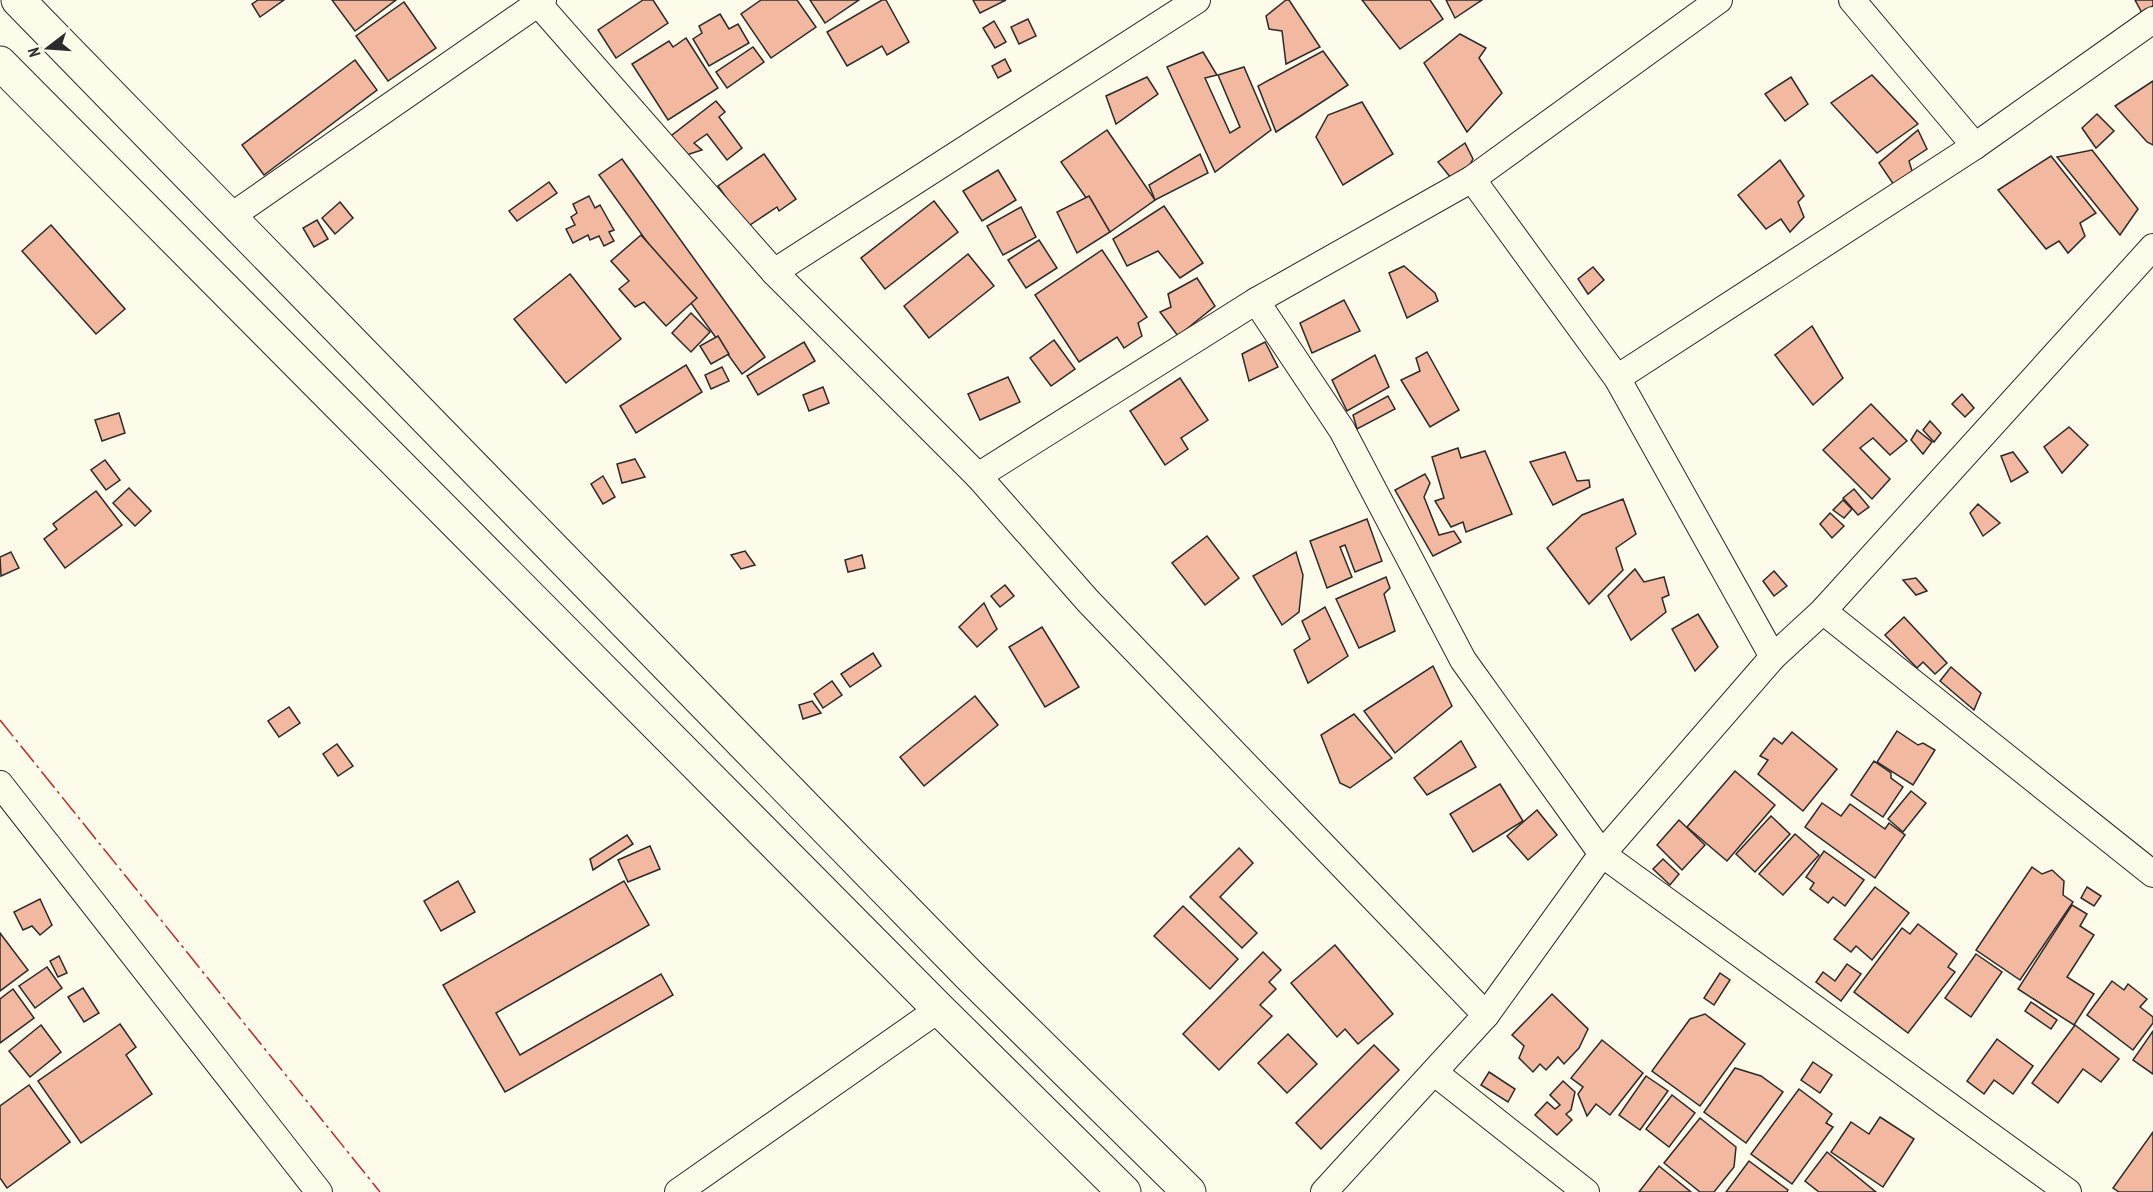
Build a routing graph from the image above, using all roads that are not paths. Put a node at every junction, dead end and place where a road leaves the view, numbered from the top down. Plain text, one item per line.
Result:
1 (18, 0) edge
2 (1197, 0) edge
3 (1719, 0) edge
4 (1852, 0) edge
5 (538, 1) edge
6 (2153, 20) edge
7 (0, 63) edge
8 (1975, 146) junction
9 (1472, 179) junction
10 (230, 217) junction
11 (2153, 247) edge
12 (774, 272) junction
13 (1256, 301) junction
14 (1617, 378) junction
15 (978, 476) junction
16 (1823, 611) junction
17 (1773, 657) junction
18 (0, 784) edge
19 (1602, 854) junction
20 (2153, 874) edge
21 (939, 1009) junction
22 (1486, 1014) junction
23 (1015, 1021) junction
24 (988, 1056) junction
25 (1435, 1073) junction
26 (319, 1192) edge
27 (678, 1192) edge
28 (1124, 1192) edge
29 (1189, 1192) edge
30 (1324, 1192) edge
31 (1586, 1192) edge
32 (2068, 1192) edge

1 - 10 main road
2 - 12 street
3 - 9 street
4 - 8 street
5 - 10 street
5 - 12 street
6 - 8 street
7 - 21 main road
8 - 14 street
9 - 13 street
9 - 14 street
10 - 23 main road
11 - 16 street
12 - 15 street
13 - 15 street
13 - 19 street
14 - 17 street
15 - 22 street
16 - 17 street
16 - 20 street
17 - 19 street
18 - 26 street
19 - 22 street
19 - 32 street
21 - 24 main road
21 - 27 street
22 - 25 street
23 - 24 main road
23 - 29 main road
24 - 28 main road
25 - 30 street
25 - 31 street

